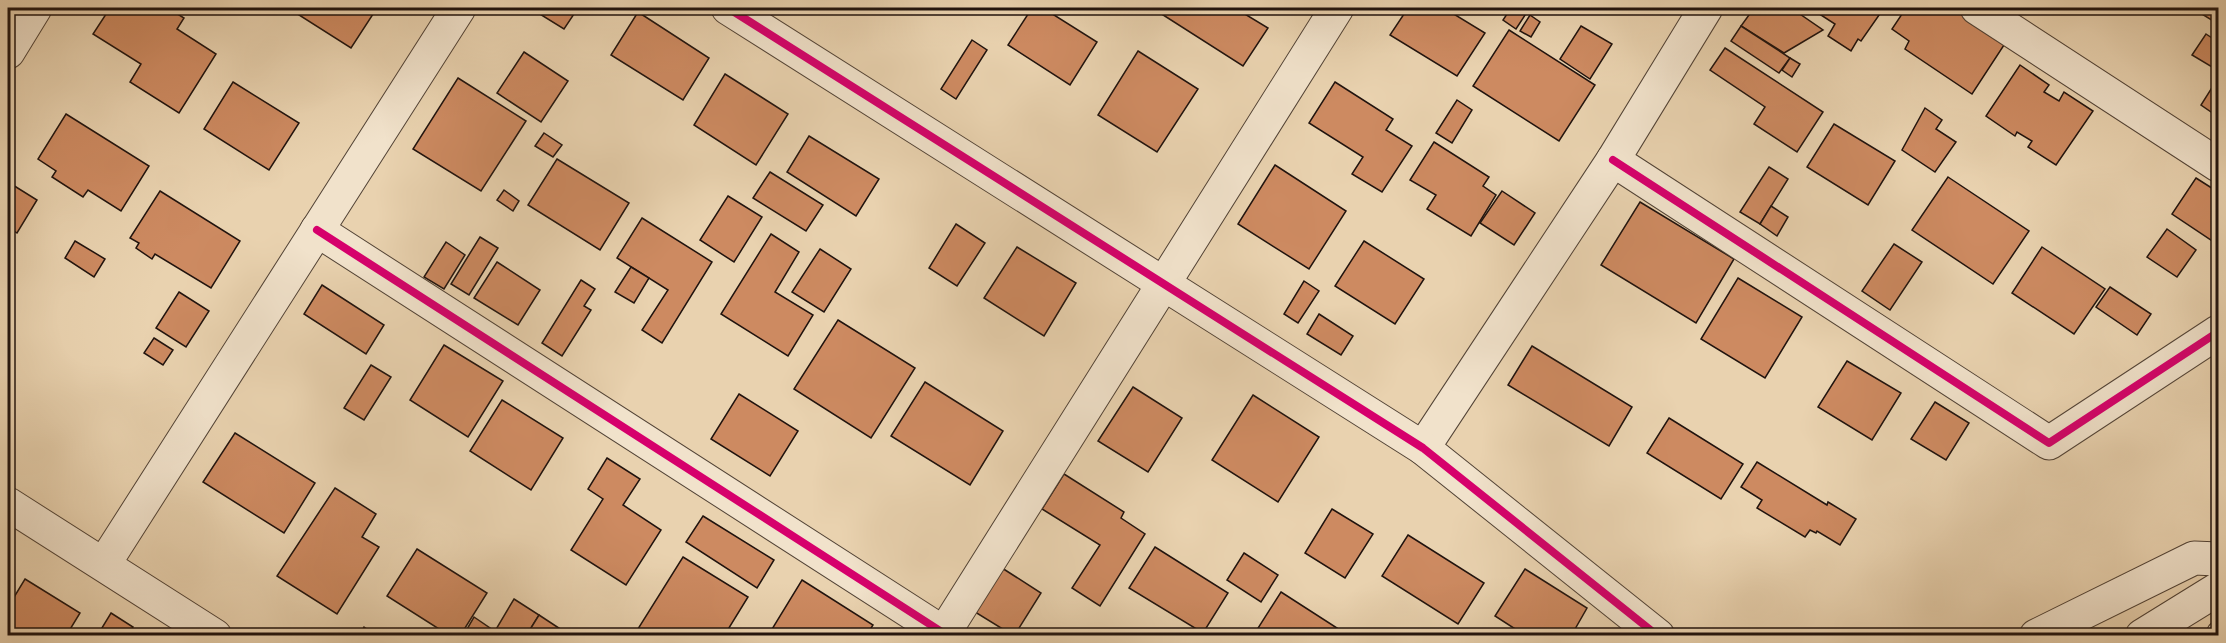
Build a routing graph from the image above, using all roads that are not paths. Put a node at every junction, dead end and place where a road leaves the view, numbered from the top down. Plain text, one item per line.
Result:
1 (35, 8) edge
2 (459, 8) edge
3 (728, 8) edge
4 (1337, 8) edge
5 (1707, 8) edge
6 (1977, 8) edge
7 (10, 42) edge
8 (1613, 160) junction
9 (2218, 165) edge
10 (317, 230) junction
11 (1163, 283) junction
12 (2218, 332) edge
13 (1423, 448) junction
14 (8, 504) edge
15 (2218, 559) edge
16 (104, 564) junction
17 (2218, 589) edge
18 (944, 634) edge
19 (215, 636) edge
20 (1658, 636) edge
21 (2036, 636) edge
22 (2142, 636) edge

1 - 7 street
2 - 10 street
3 - 11 street
4 - 11 street
5 - 8 street
6 - 9 street
8 - 12 street
8 - 13 street
10 - 16 street
10 - 18 street
11 - 13 street
11 - 18 street
13 - 20 street
14 - 16 street
15 - 21 street
16 - 19 street
17 - 22 street

